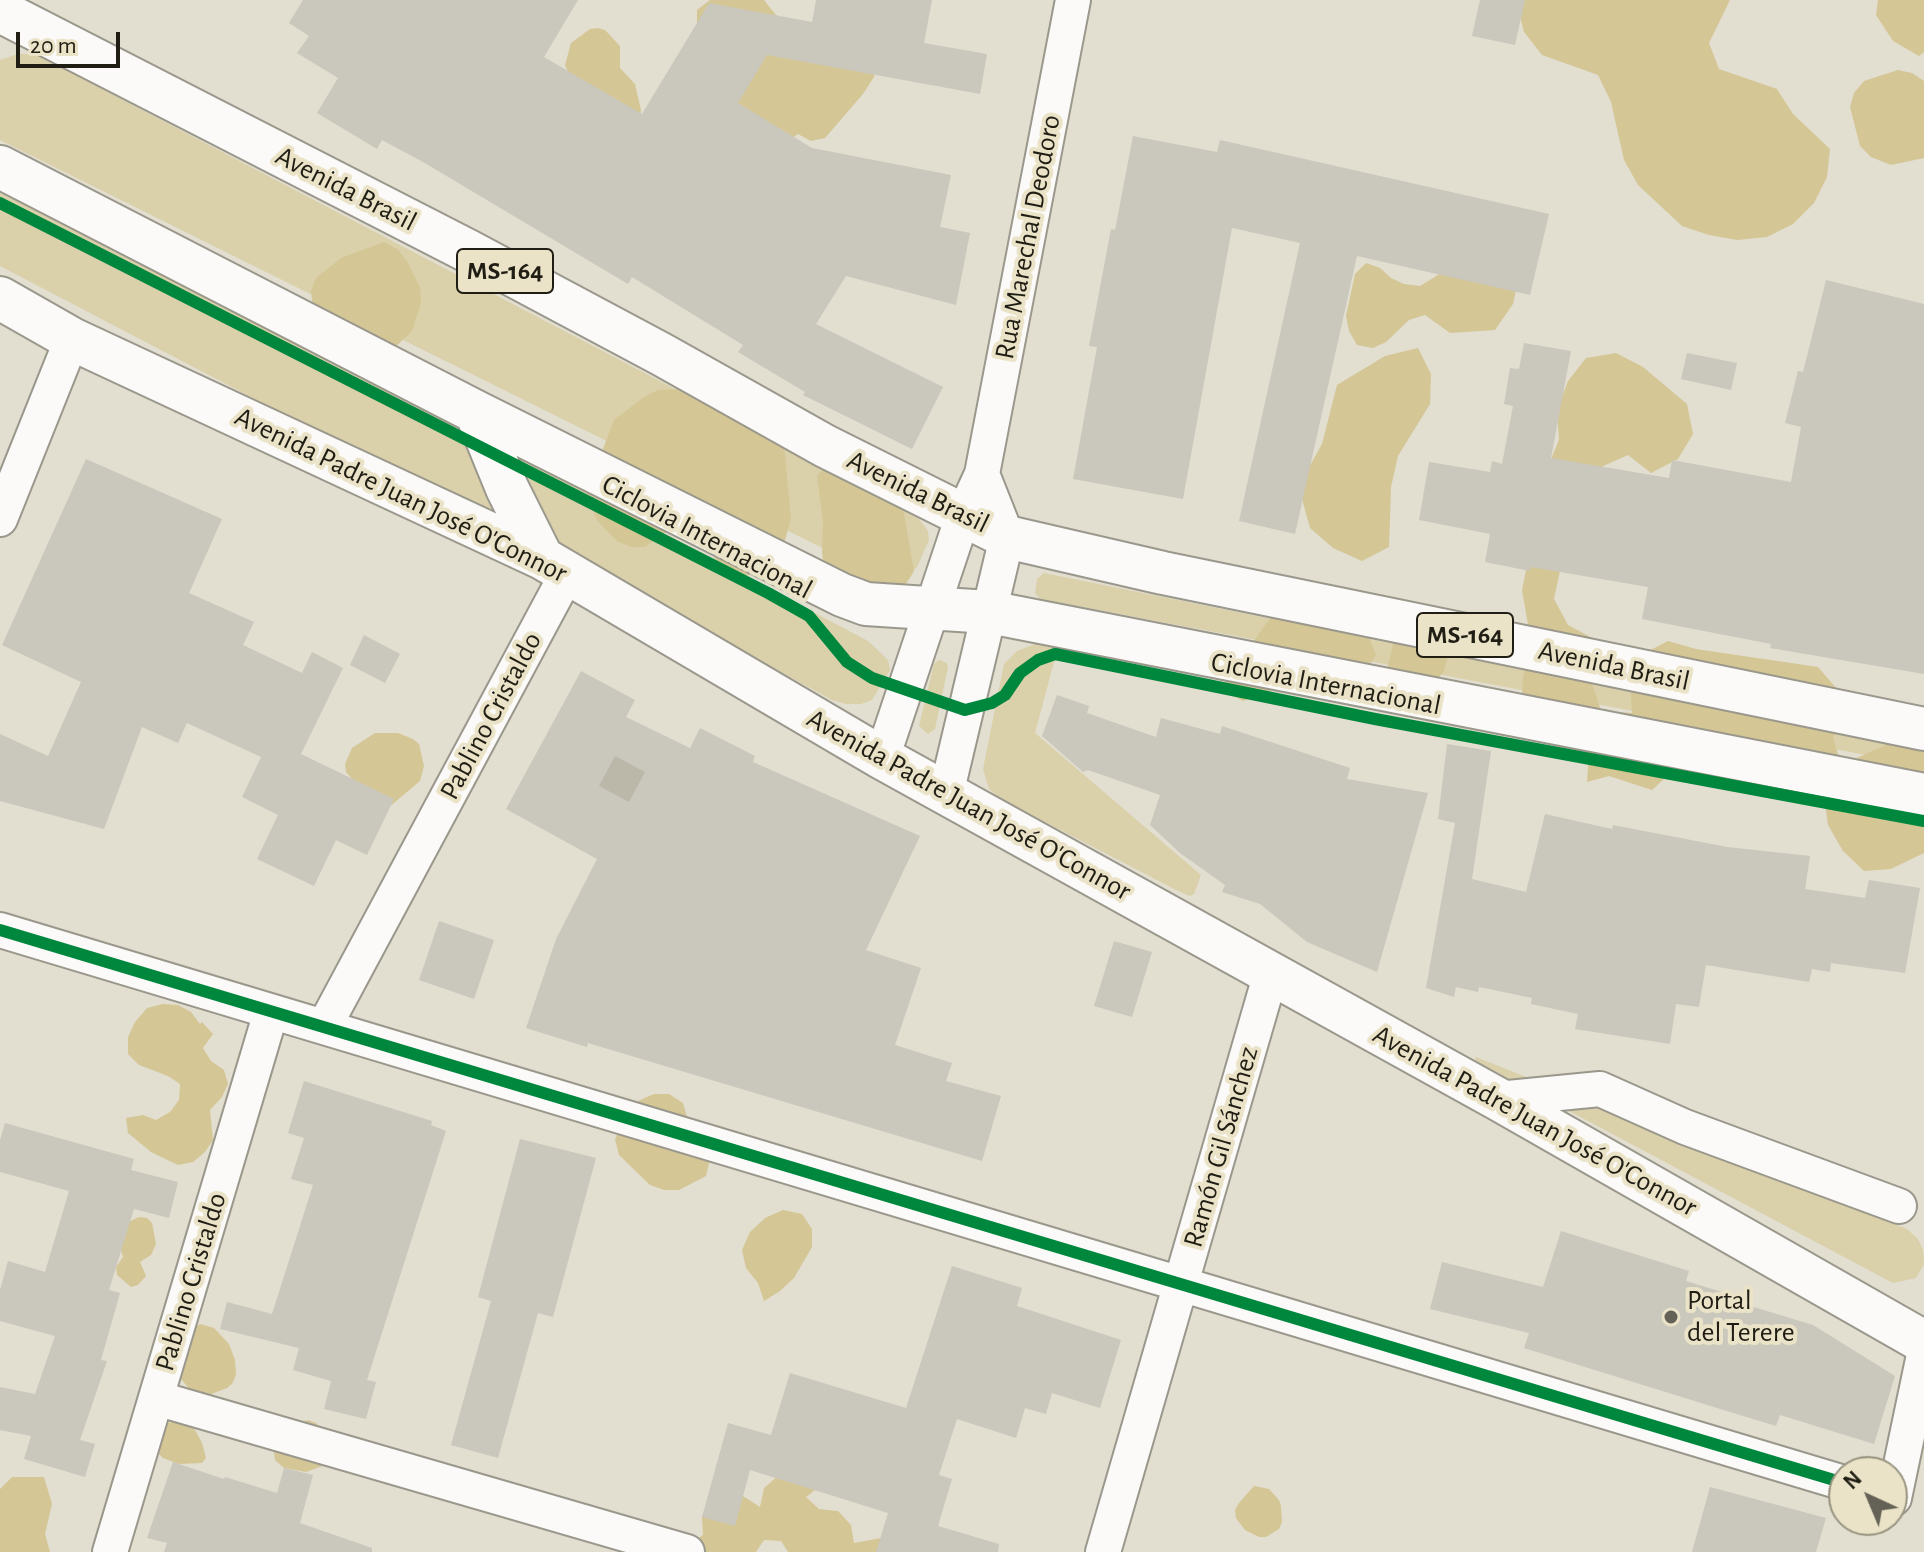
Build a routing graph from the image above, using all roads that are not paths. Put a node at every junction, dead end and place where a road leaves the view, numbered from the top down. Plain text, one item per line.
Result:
1 (1073, 0) edge
2 (0, 11) edge
3 (0, 167) edge
4 (0, 298) edge
5 (72, 339) junction
6 (476, 412) junction
7 (982, 474) junction
8 (964, 513) junction
9 (0, 519) edge
10 (1007, 537) junction
11 (554, 566) junction
12 (931, 610) junction
13 (989, 612) junction
14 (1924, 729) edge
15 (882, 758) junction
16 (946, 794) junction
17 (1924, 795) edge
18 (0, 930) edge
19 (1271, 973) junction
20 (271, 1012) junction
21 (324, 1027) junction
22 (1498, 1099) junction
23 (1899, 1206) dead end
24 (1181, 1284) junction
25 (1924, 1342) edge
26 (1924, 1355) edge
27 (156, 1398) junction
28 (1908, 1466) edge
29 (1828, 1478) edge
30 (110, 1552) edge
31 (687, 1552) edge
32 (1103, 1552) edge

1 - 7 street, Rua Marechal Deodoro
2 - 8 main road, Avenida Brasil / MS-164
3 - 6 main road, MS-164
4 - 5 main road, Avenida Padre Juan José O'Connor
5 - 9 street
5 - 11 main road, Avenida Padre Juan José O'Connor
6 - 11 main road
6 - 12 main road, MS-164
7 - 8 street, Rua Marechal Deodoro
7 - 10 street
8 - 10 main road, Avenida Brasil / MS-164
8 - 12 street, Rua Marechal Deodoro
10 - 13 street
10 - 14 main road, Avenida Brasil / MS-164
11 - 15 main road, Avenida Padre Juan José O'Connor
11 - 21 street, Pablino Cristaldo
12 - 13 main road, MS-164
12 - 15 street, Rua Marechal Deodoro
13 - 16 street
13 - 17 main road, MS-164
15 - 16 main road, Avenida Padre Juan José O'Connor
16 - 19 main road, Avenida Padre Juan José O'Connor
18 - 20 street
19 - 22 main road, Avenida Padre Juan José O'Connor
19 - 24 street, Ramón Gil Sánchez
20 - 21 street
20 - 27 street, Pablino Cristaldo
21 - 24 street
22 - 23 street
22 - 25 main road, Avenida Padre Juan José O'Connor
24 - 29 street
24 - 32 street, Ramón Gil Sánchez
26 - 28 street
27 - 30 street, Pablino Cristaldo
27 - 31 street

